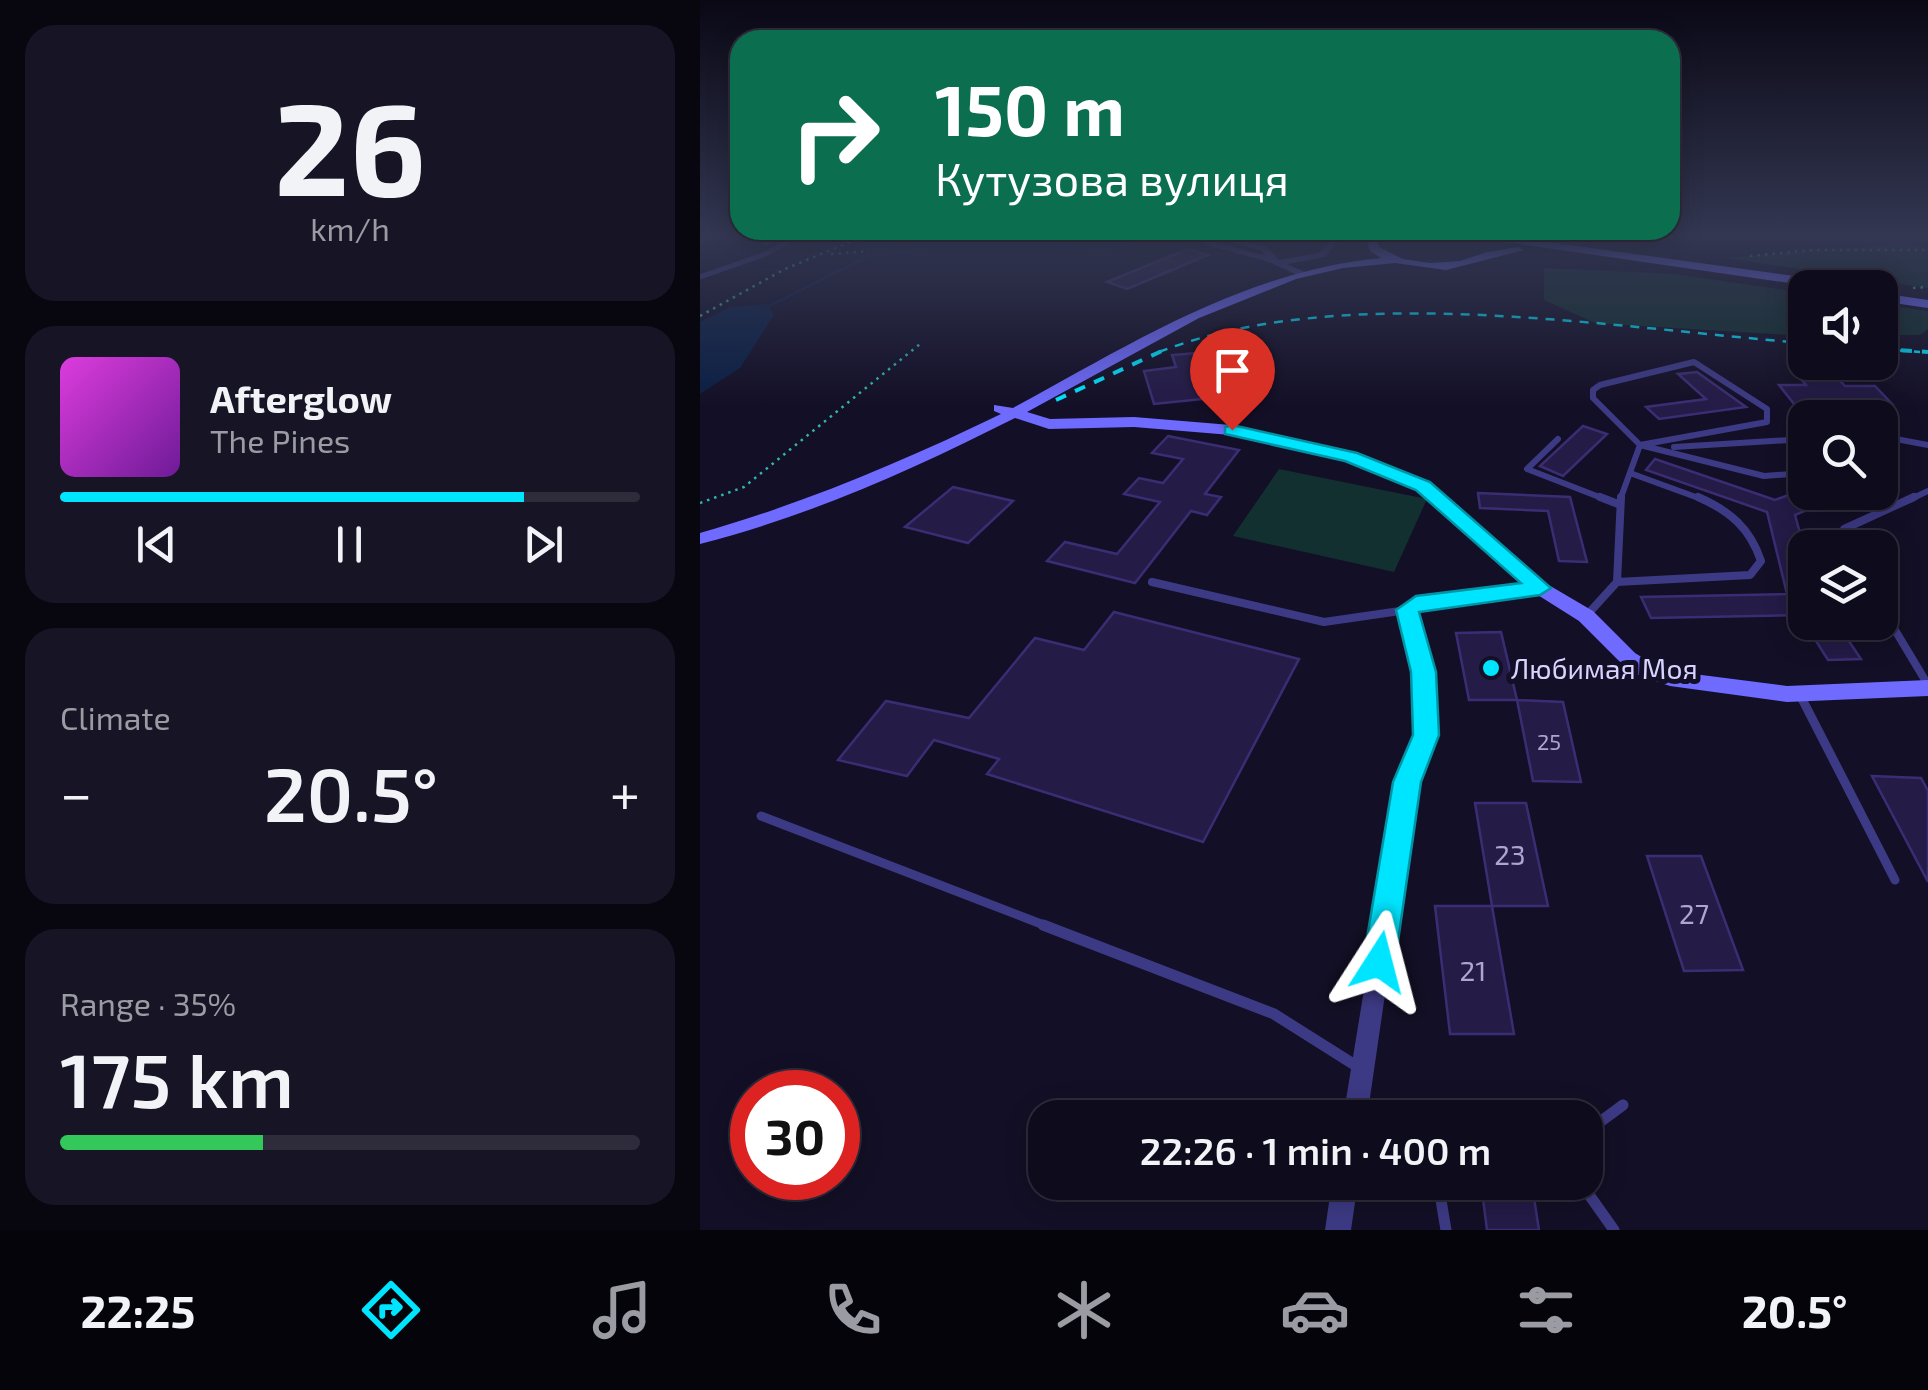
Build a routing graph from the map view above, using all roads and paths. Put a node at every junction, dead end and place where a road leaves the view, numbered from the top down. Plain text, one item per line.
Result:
1 (744, 291) edge
2 (1249, 291) edge
3 (1898, 297) edge
4 (1928, 302) edge
5 (700, 316) edge
6 (920, 344) dead end
7 (1006, 410) junction
8 (1558, 439) dead end
9 (1898, 439) edge
10 (1788, 441) edge
11 (1928, 445) edge
12 (1640, 446) junction
13 (1664, 448) junction
14 (1630, 473) junction
15 (1788, 477) edge
16 (1928, 490) edge
17 (700, 503) edge
18 (1618, 504) junction
19 (700, 526) edge
20 (1844, 530) edge
21 (700, 539) edge
22 (1152, 582) dead end
23 (1618, 582) junction
24 (1540, 588) junction
25 (1407, 610) junction
26 (1586, 616) junction
27 (1898, 636) edge
28 (1928, 687) edge
29 (1799, 693) junction
30 (761, 816) dead end
31 (1895, 880) dead end
32 (1362, 1070) junction
33 (1358, 1100) edge
34 (1623, 1105) dead end
35 (1603, 1120) edge
36 (1342, 1200) edge
37 (1441, 1200) edge
38 (1593, 1200) edge
39 (1338, 1230) edge
40 (1446, 1230) edge
41 (1614, 1230) edge

1 - 5 path
2 - 7 main road
3 - 4 main road
6 - 17 path
7 - 19 main road
7 - 21 main road
7 - 24 main road
8 - 18 lane
9 - 11 lane
10 - 13 lane
12 - 12 lane
12 - 13 lane
12 - 14 lane
13 - 15 lane
14 - 18 lane
14 - 23 lane
16 - 20 lane
18 - 23 lane
22 - 25 lane
23 - 26 lane
24 - 25 street
24 - 26 main road
25 - 32 street
26 - 29 main road
27 - 28 lane
28 - 29 main road
29 - 31 lane
30 - 32 lane
32 - 33 street
34 - 35 lane
36 - 39 street
37 - 40 lane
38 - 41 lane

